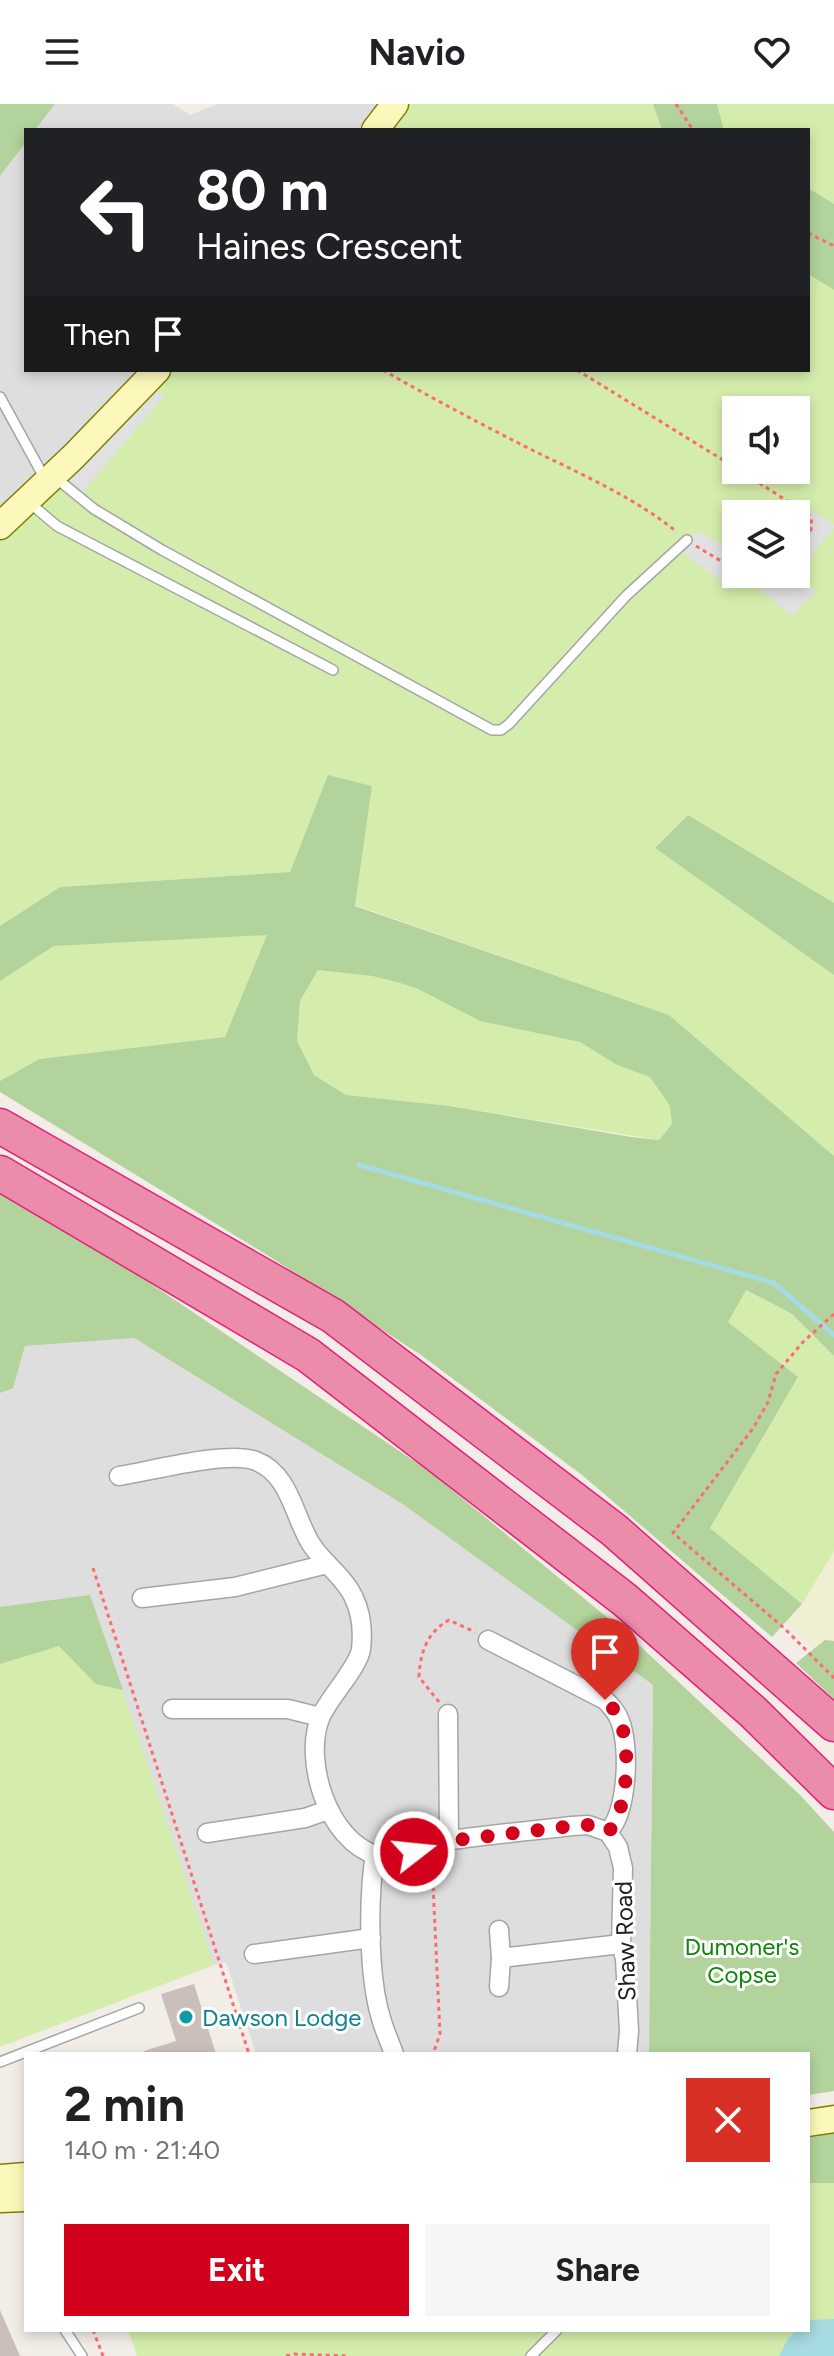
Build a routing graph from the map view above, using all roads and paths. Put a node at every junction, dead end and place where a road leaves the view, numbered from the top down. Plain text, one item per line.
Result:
1 (395, 104) edge
2 (676, 104) edge
3 (377, 128) edge
4 (692, 128) edge
5 (810, 234) edge
6 (834, 246) edge
7 (155, 372) edge
8 (386, 372) edge
9 (580, 372) edge
10 (0, 397) edge
11 (722, 459) edge
12 (50, 479) junction
13 (761, 484) edge
14 (786, 500) edge
15 (27, 501) junction
16 (0, 526) edge
17 (687, 540) junction
18 (722, 561) edge
19 (333, 670) dead end
20 (0, 1126) edge
21 (0, 1173) edge
22 (834, 1314) edge
23 (119, 1476) dead end
24 (327, 1564) junction
25 (93, 1568) dead end
26 (142, 1598) dead end
27 (488, 1640) joint
28 (834, 1678) edge
29 (172, 1709) dead end
30 (448, 1714) joint
31 (320, 1717) junction
32 (834, 1724) edge
33 (834, 1792) edge
34 (328, 1810) junction
35 (608, 1832) junction
36 (207, 1833) dead end
37 (440, 1843) junction
38 (375, 1854) junction
39 (499, 1930) dead end
40 (371, 1938) junction
41 (621, 1944) junction
42 (254, 1954) dead end
43 (501, 1958) junction
44 (499, 1987) dead end
45 (139, 2008) dead end
46 (26, 2052) edge
47 (248, 2052) edge
48 (393, 2052) edge
49 (434, 2052) edge
50 (627, 2052) edge
51 (24, 2053) edge
52 (0, 2062) edge
53 (834, 2119) edge
54 (810, 2123) edge
55 (24, 2176) edge
56 (0, 2178) edge
57 (24, 2198) edge
58 (0, 2199) edge
59 (66, 2332) edge
60 (76, 2332) edge
61 (94, 2332) edge
62 (555, 2332) edge
63 (80, 2352) edge
64 (103, 2356) edge
65 (286, 2356) edge
66 (348, 2356) edge
67 (531, 2356) edge

1 - 3 street
2 - 4 path
5 - 6 path
7 - 12 street
8 - 17 path
9 - 11 path
10 - 12 lane
12 - 15 street
12 - 17 lane
13 - 14 path
15 - 16 street
15 - 19 lane
17 - 18 path
20 - 32 highway
21 - 33 highway
22 - 28 path
23 - 24 street
24 - 26 street
24 - 31 street
25 - 47 path
27 - 30 path
27 - 35 street
29 - 31 street
30 - 37 street
31 - 34 street
34 - 36 street
34 - 38 street
35 - 37 street
35 - 41 street, Shaw Road
37 - 38 street
37 - 49 path
38 - 40 street
39 - 43 street
40 - 42 street
40 - 48 street
41 - 43 street
41 - 50 street, Shaw Road
43 - 44 street
45 - 46 lane
51 - 52 lane
53 - 54 street
55 - 56 street
57 - 58 street
59 - 63 lane
60 - 63 lane
61 - 64 path
62 - 67 lane
65 - 66 path

